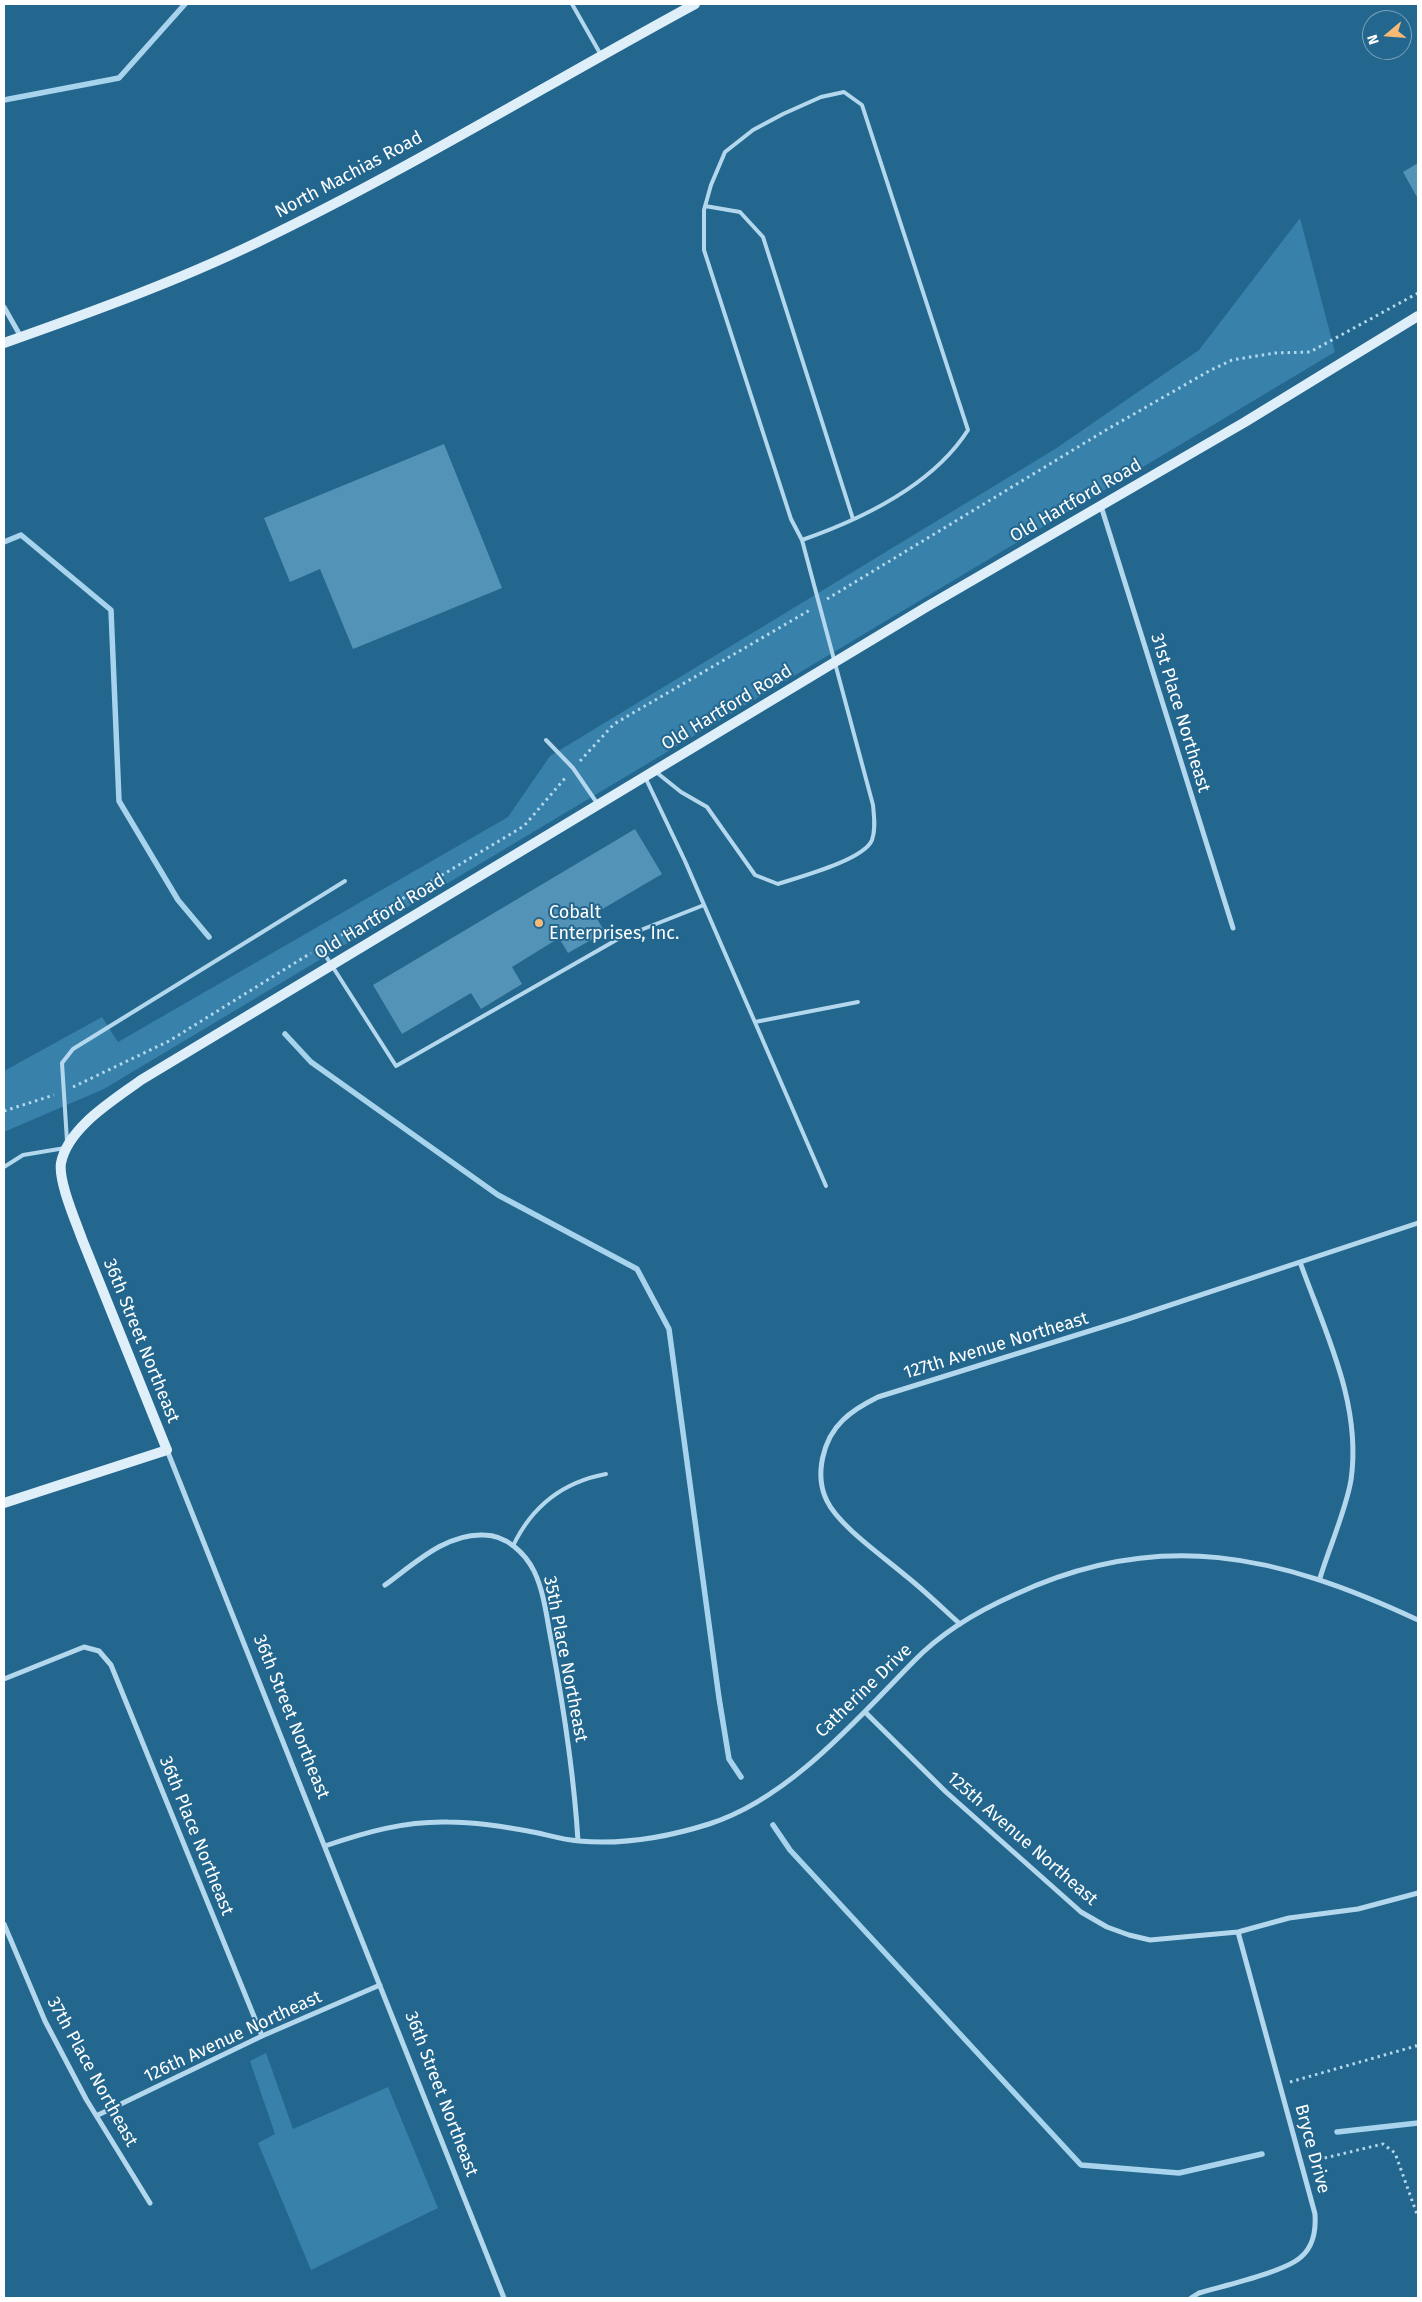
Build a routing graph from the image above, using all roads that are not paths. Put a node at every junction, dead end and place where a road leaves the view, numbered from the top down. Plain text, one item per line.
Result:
1 (572, 4) edge
2 (695, 4) edge
3 (601, 55) junction
4 (705, 206) junction
5 (4, 307) edge
6 (1418, 316) edge
7 (21, 337) junction
8 (4, 343) edge
9 (1101, 506) junction
10 (853, 519) junction
11 (802, 540) junction
12 (836, 661) junction
13 (546, 740) dead end
14 (655, 770) junction
15 (645, 776) junction
16 (598, 804) junction
17 (345, 881) dead end
18 (704, 905) junction
19 (1233, 928) dead end
20 (320, 948) dead end
21 (332, 966) junction
22 (858, 1002) dead end
23 (755, 1022) junction
24 (68, 1147) junction
25 (4, 1167) edge
26 (826, 1186) dead end
27 (1418, 1223) edge
28 (1300, 1262) junction
29 (168, 1450) junction
30 (606, 1474) dead end
31 (4, 1503) edge
32 (513, 1546) junction
33 (1320, 1578) junction
34 (385, 1585) dead end
35 (1418, 1620) edge
36 (960, 1624) junction
37 (4, 1679) edge
38 (866, 1712) junction
39 (578, 1841) junction
40 (325, 1846) junction
41 (1418, 1892) edge
42 (4, 1924) edge
43 (1238, 1932) junction
44 (380, 1985) junction
45 (262, 2036) junction
46 (98, 2115) junction
47 (150, 2203) dead end
48 (504, 2298) edge
49 (1191, 2298) edge

1 - 3 lane
2 - 3 street, North Machias Road
3 - 7 street, North Machias Road
4 - 10 lane
4 - 10 lane
4 - 11 lane
5 - 7 street
6 - 9 street, Old Hartford Road
7 - 8 street, North Machias Road
9 - 12 street, Old Hartford Road
9 - 19 street, 31st Place Northeast
10 - 11 lane
11 - 12 lane
12 - 14 street, Old Hartford Road
12 - 14 lane
13 - 16 lane
14 - 15 street, Old Hartford Road
15 - 16 street, Old Hartford Road
15 - 18 lane
16 - 21 street, Old Hartford Road
17 - 24 lane
18 - 21 lane
18 - 23 lane
20 - 21 lane
21 - 24 street, Old Hartford Road
22 - 23 lane
23 - 26 lane
24 - 25 lane
24 - 29 street, 36th Street Northeast
27 - 28 street, 127th Avenue Northeast
28 - 33 street
28 - 36 street, 127th Avenue Northeast
29 - 31 street
29 - 40 street, 36th Street Northeast
30 - 32 lane
32 - 34 street, 35th Place Northeast
32 - 39 street, 35th Place Northeast
33 - 35 street, Catherine Drive
33 - 36 street, Catherine Drive
36 - 38 street, Catherine Drive
37 - 45 street, 36th Place Northeast
38 - 39 street, Catherine Drive
38 - 43 street, 125th Avenue Northeast
39 - 40 street, Catherine Drive
40 - 44 street, 36th Street Northeast
41 - 43 street, 125th Avenue Northeast
42 - 46 street, 37th Place Northeast
43 - 49 street, Bryce Drive
44 - 45 street, 126th Avenue Northeast
44 - 48 street, 36th Street Northeast
45 - 46 street, 126th Avenue Northeast
46 - 47 street, 37th Place Northeast

